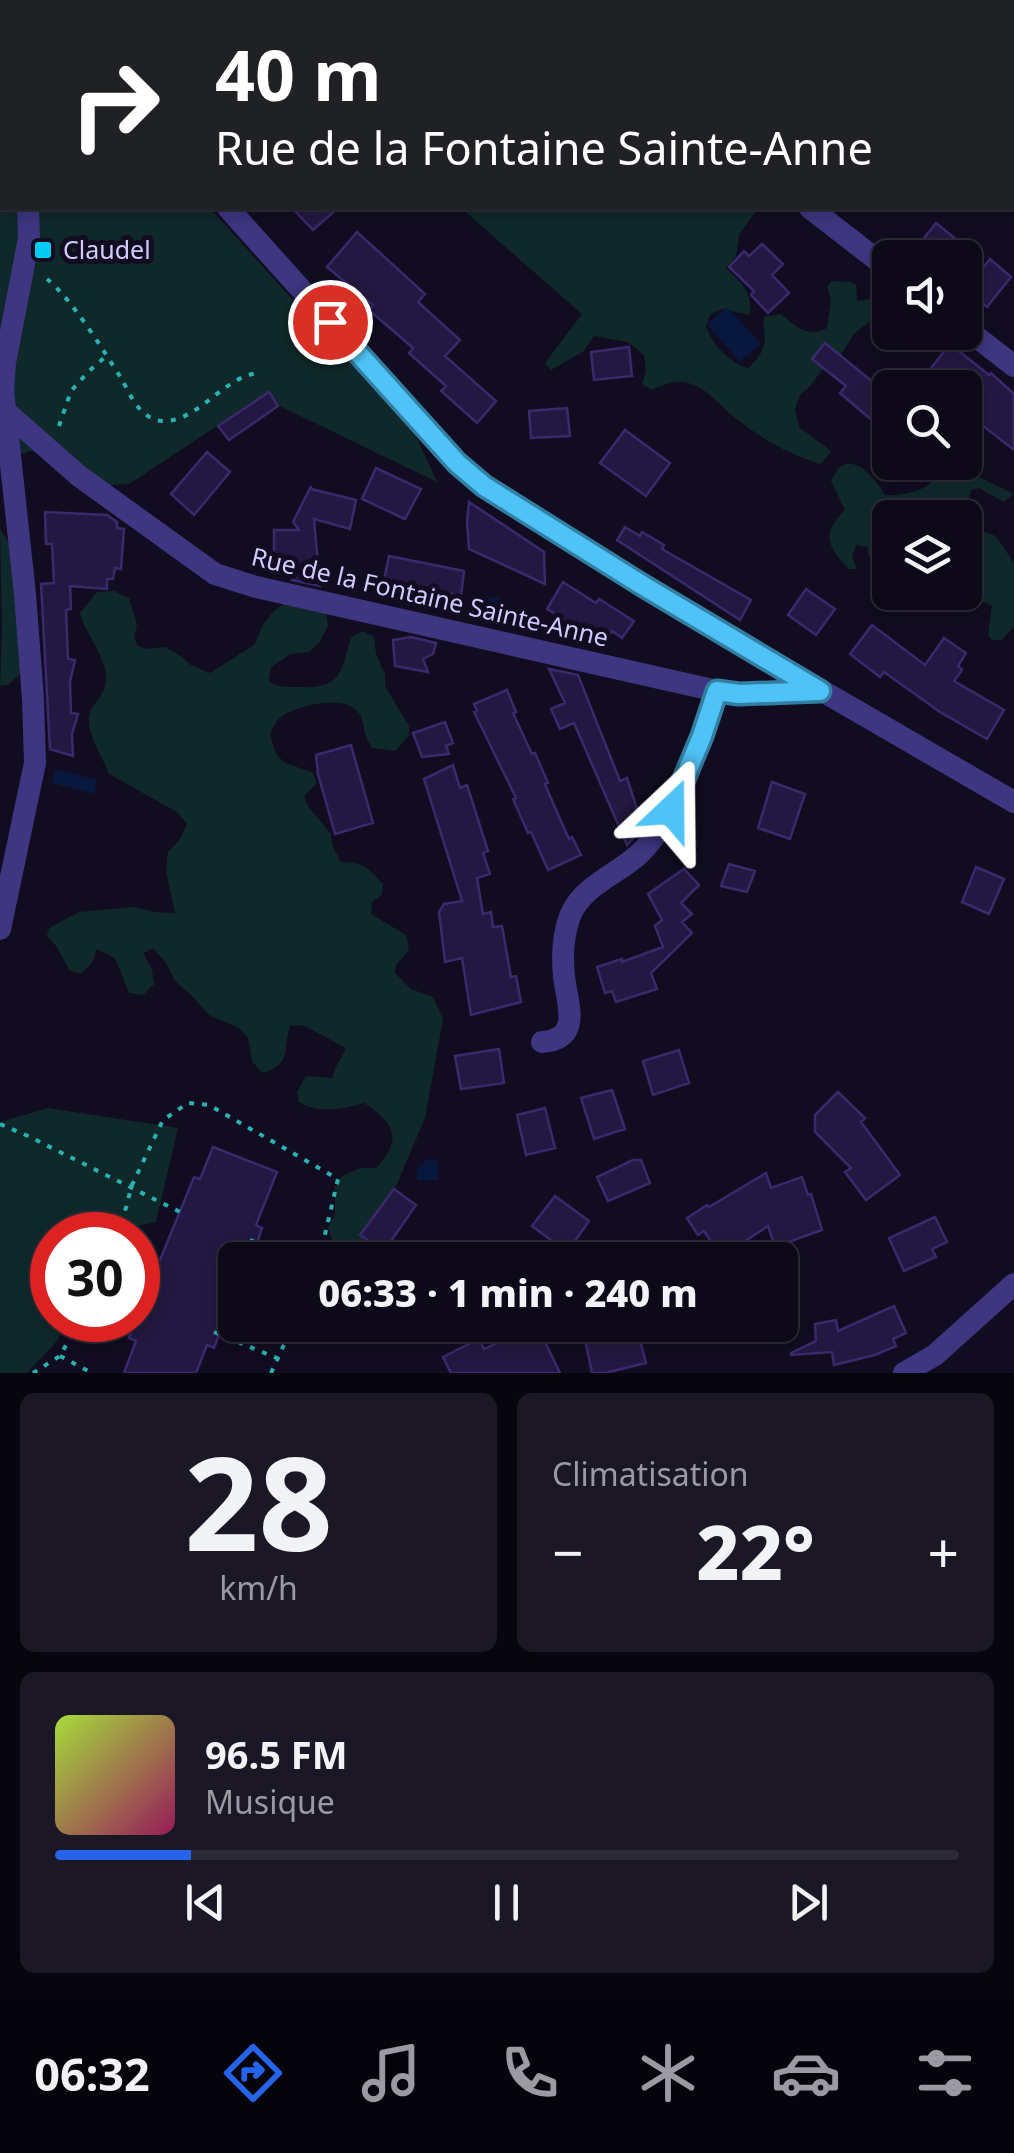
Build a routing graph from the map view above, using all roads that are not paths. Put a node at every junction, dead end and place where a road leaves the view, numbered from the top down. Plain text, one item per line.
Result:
1 (28, 210) edge
2 (230, 210) edge
3 (813, 210) edge
4 (872, 256) edge
5 (982, 341) edge
6 (1014, 366) edge
7 (5, 411) junction
8 (7, 484) edge
9 (717, 691) junction
10 (820, 691) junction
11 (1014, 802) edge
12 (0, 929) edge
13 (542, 1042) dead end
14 (1014, 1284) edge
15 (904, 1373) edge

1 - 7 street
2 - 10 street
3 - 4 street
5 - 6 street
7 - 8 street
7 - 9 street, Rue de la Fontaine Sainte-Anne
8 - 12 street
9 - 10 street, Rue de la Fontaine Sainte-Anne
9 - 13 street
10 - 11 street
14 - 15 street

